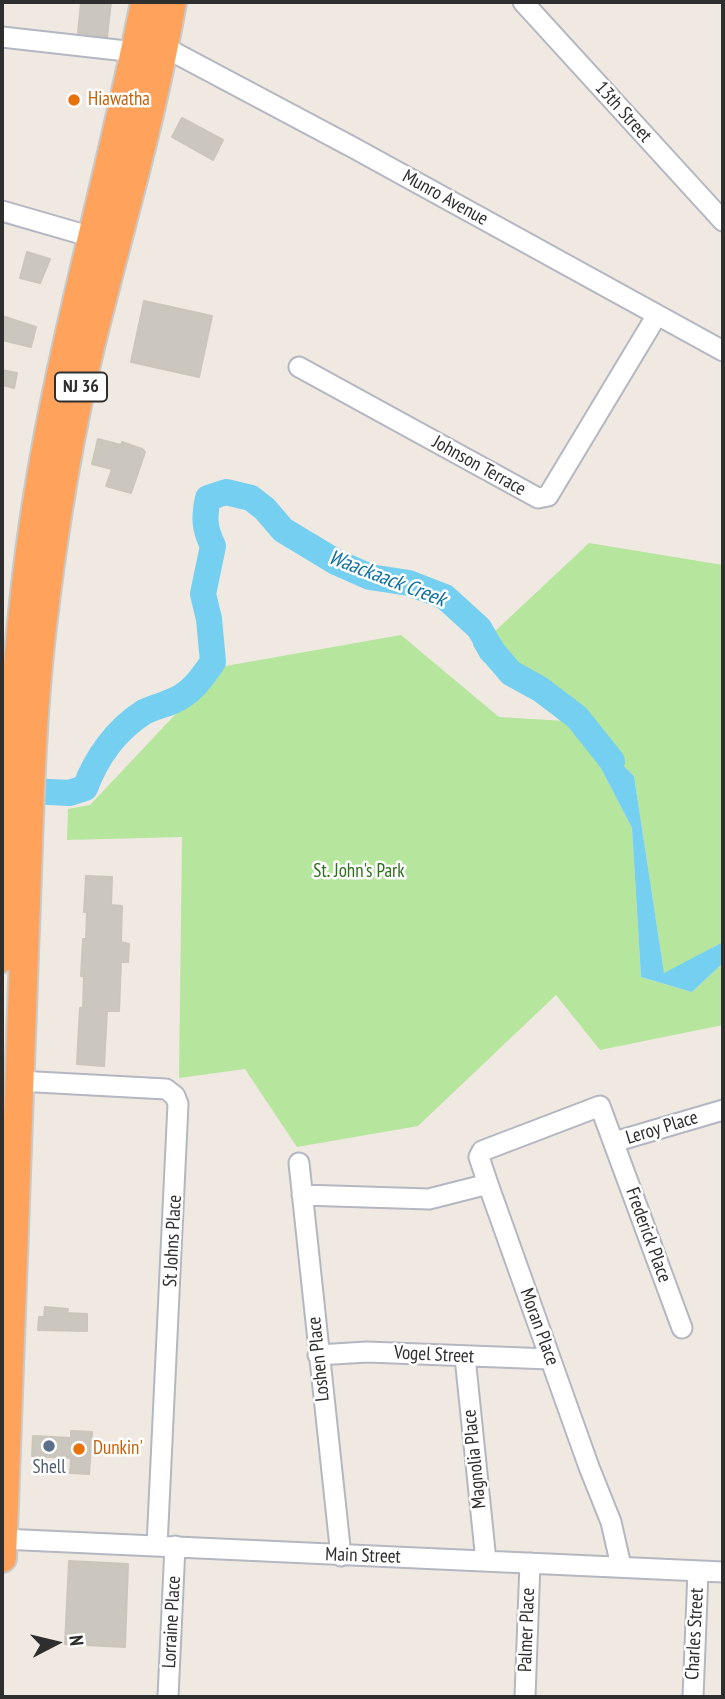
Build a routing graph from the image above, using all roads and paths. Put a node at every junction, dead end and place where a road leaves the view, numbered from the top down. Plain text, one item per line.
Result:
1 (145, 2) edge
2 (172, 2) edge
3 (523, 2) edge
4 (2, 37) edge
5 (164, 47) junction
6 (135, 52) junction
7 (2, 211) edge
8 (723, 221) edge
9 (92, 237) junction
10 (657, 315) junction
11 (723, 351) edge
12 (299, 367) dead end
13 (20, 778) junction
14 (19, 810) junction
15 (2, 958) edge
16 (18, 1081) junction
17 (723, 1110) edge
18 (544, 1127) joint
19 (614, 1142) junction
20 (299, 1163) dead end
21 (488, 1184) junction
22 (302, 1195) junction
23 (682, 1328) dead end
24 (318, 1355) junction
25 (465, 1357) junction
26 (550, 1359) junction
27 (2, 1539) edge
28 (166, 1546) junction
29 (341, 1556) junction
30 (2, 1558) edge
31 (486, 1561) junction
32 (530, 1563) junction
33 (621, 1566) junction
34 (698, 1571) junction
35 (723, 1572) edge
36 (168, 1697) edge
37 (525, 1697) edge
38 (693, 1697) edge

1 - 6 highway, NJ 36
2 - 5 highway, NJ 36
3 - 8 street, 13th Street
4 - 6 street
5 - 10 street, Munro Avenue
5 - 13 highway, NJ 36
6 - 9 highway, NJ 36
7 - 9 street
9 - 13 highway, NJ 36
10 - 11 street, Munro Avenue
10 - 12 street, Johnson Terrace
13 - 14 highway, NJ 36
14 - 15 highway, NJ 36
14 - 16 highway, NJ 36
16 - 27 highway, NJ 36
16 - 28 street, St Johns Place
17 - 19 street, Leroy Place
18 - 19 street, Leroy Place
18 - 21 street, Moran Place
19 - 23 street, Frederick Place
20 - 22 street, Loshen Place
21 - 22 street
21 - 26 street, Moran Place
22 - 24 street, Loshen Place
24 - 25 street, Vogel Street
24 - 29 street, Loshen Place
25 - 26 street, Vogel Street
25 - 31 street, Magnolia Place
26 - 33 street, Moran Place
27 - 28 street, Main Street
27 - 30 highway, NJ 36
28 - 29 street, Main Street
28 - 36 street, Lorraine Place
29 - 31 street, Main Street
31 - 32 street, Main Street
32 - 33 street, Main Street
32 - 37 street, Palmer Place
33 - 34 street, Main Street
34 - 35 street, Main Street
34 - 38 street, Charles Street

